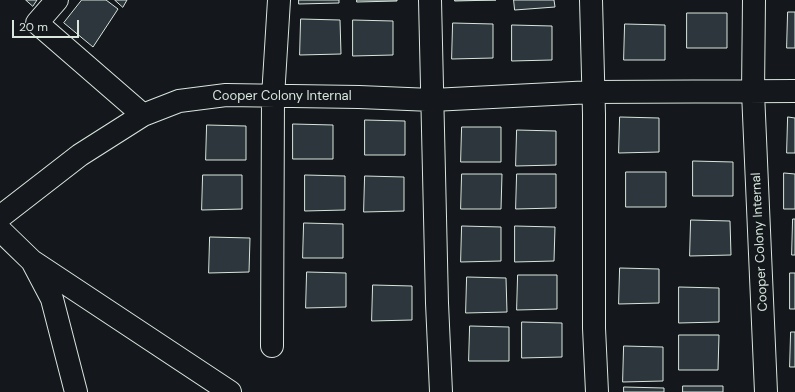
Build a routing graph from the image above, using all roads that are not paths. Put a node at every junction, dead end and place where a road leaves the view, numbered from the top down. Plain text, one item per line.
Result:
1 (57, 0) edge
2 (279, 0) edge
3 (430, 0) edge
4 (591, 0) edge
5 (754, 0) edge
6 (795, 91) edge
7 (593, 92) junction
8 (753, 92) junction
9 (273, 97) junction
10 (432, 100) junction
11 (143, 114) junction
12 (0, 217) edge
13 (0, 230) edge
14 (32, 261) junction
15 (272, 346) dead end
16 (76, 392) edge
17 (230, 392) edge
18 (441, 392) edge
19 (596, 392) edge
20 (766, 392) edge

1 - 11 street
2 - 9 street
3 - 10 street
4 - 7 street
5 - 8 street, Cooper Colony Internal
6 - 8 street, Cooper Colony Internal
7 - 8 street, Cooper Colony Internal
7 - 10 street, Cooper Colony Internal
7 - 19 street
8 - 20 street, Cooper Colony Internal
9 - 10 street, Cooper Colony Internal
9 - 11 street, Cooper Colony Internal
9 - 15 street
10 - 18 street
11 - 12 street, Cooper Colony Internal
13 - 14 street
14 - 16 street
14 - 17 street

